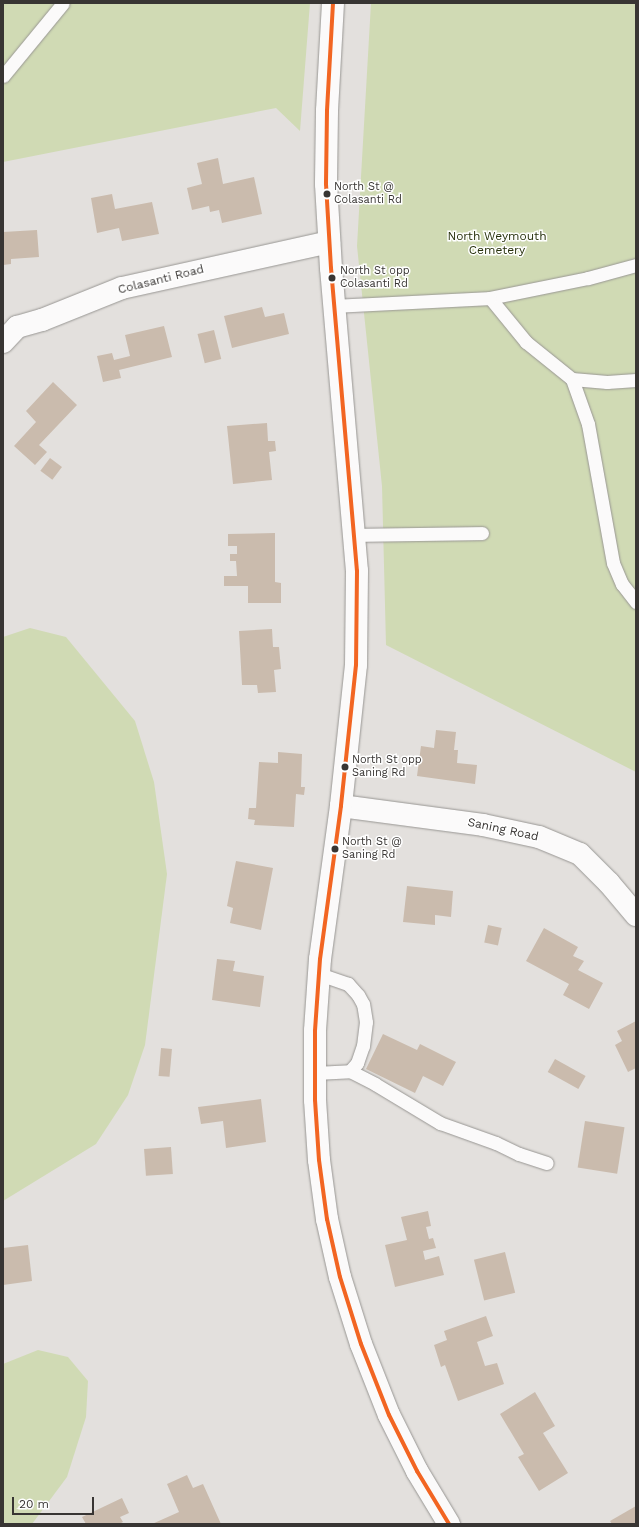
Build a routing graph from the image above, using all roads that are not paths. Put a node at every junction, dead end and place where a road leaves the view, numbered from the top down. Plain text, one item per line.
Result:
1 (63, 3) edge
2 (333, 3) edge
3 (3, 76) edge
4 (329, 242) junction
5 (636, 265) edge
6 (490, 298) junction
7 (334, 306) junction
8 (8, 332) edge
9 (572, 379) junction
10 (636, 380) edge
11 (482, 533) dead end
12 (355, 535) junction
13 (636, 602) edge
14 (341, 806) junction
15 (636, 915) edge
16 (319, 974) junction
17 (350, 1071) junction
18 (315, 1073) junction
19 (547, 1163) dead end
20 (449, 1524) edge

1 - 3 lane
2 - 4 street
4 - 7 street
4 - 8 street, Colasanti Road
5 - 6 lane
6 - 7 lane
6 - 9 lane
7 - 12 street
9 - 10 lane
9 - 13 lane
11 - 12 lane
12 - 14 street
14 - 15 street, Saning Road
14 - 16 street
16 - 17 lane
16 - 18 street
17 - 18 lane
17 - 19 lane
18 - 20 street

